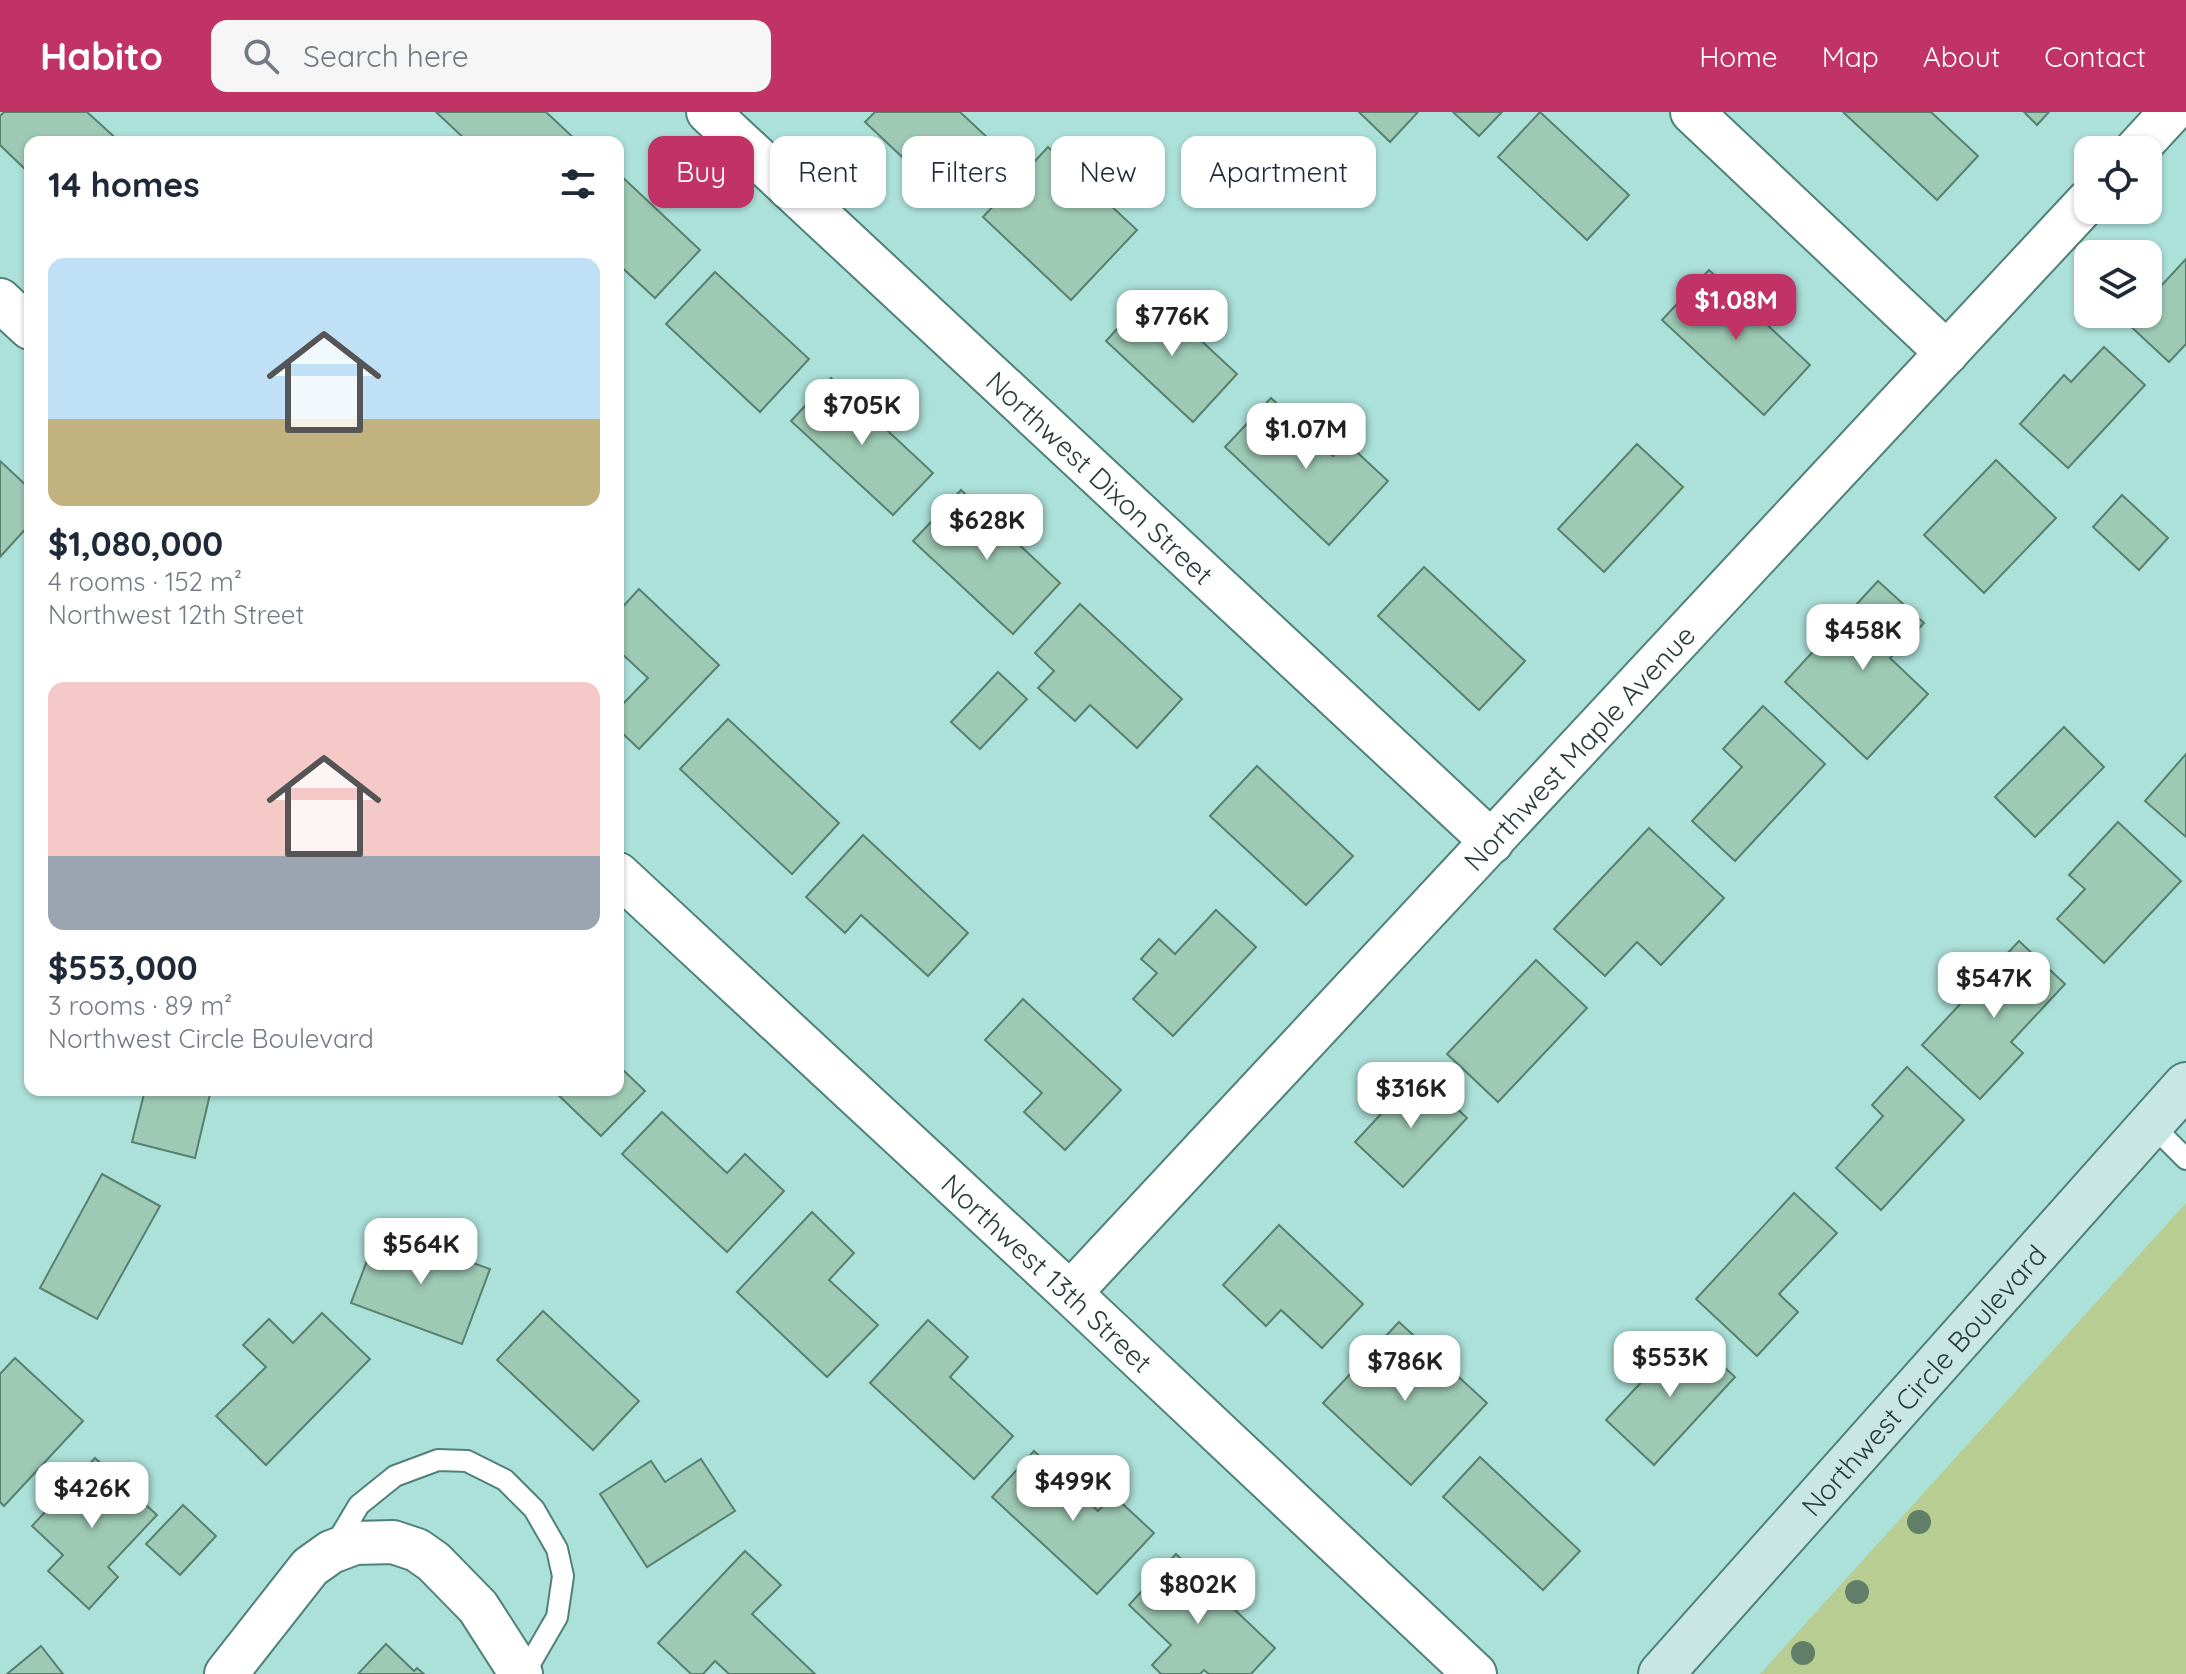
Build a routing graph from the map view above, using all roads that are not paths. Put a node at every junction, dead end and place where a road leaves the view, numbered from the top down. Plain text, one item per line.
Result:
1 (708, 112) edge
2 (1692, 112) edge
3 (2171, 112) edge
4 (2149, 136) edge
5 (2074, 216) edge
6 (0, 300) edge
7 (24, 322) edge
8 (1947, 353) junction
9 (1492, 842) junction
10 (624, 880) edge
11 (2186, 1085) edge
12 (2151, 1124) junction
13 (2186, 1159) edge
14 (1070, 1293) junction
15 (331, 1552) junction
16 (226, 1674) edge
17 (522, 1674) edge
18 (1475, 1674) edge
19 (1661, 1674) edge

1 - 9 street, Northwest Dixon Street
2 - 8 street
3 - 4 street
5 - 8 street, Northwest Maple Avenue
6 - 7 street
8 - 9 street, Northwest Maple Avenue
9 - 14 street, Northwest Maple Avenue
10 - 14 street, Northwest 13th Street
11 - 12 main road, Northwest Circle Boulevard
12 - 13 lane
12 - 19 main road, Northwest Circle Boulevard
14 - 18 street, Northwest 13th Street
15 - 16 street
15 - 17 street
15 - 17 lane

